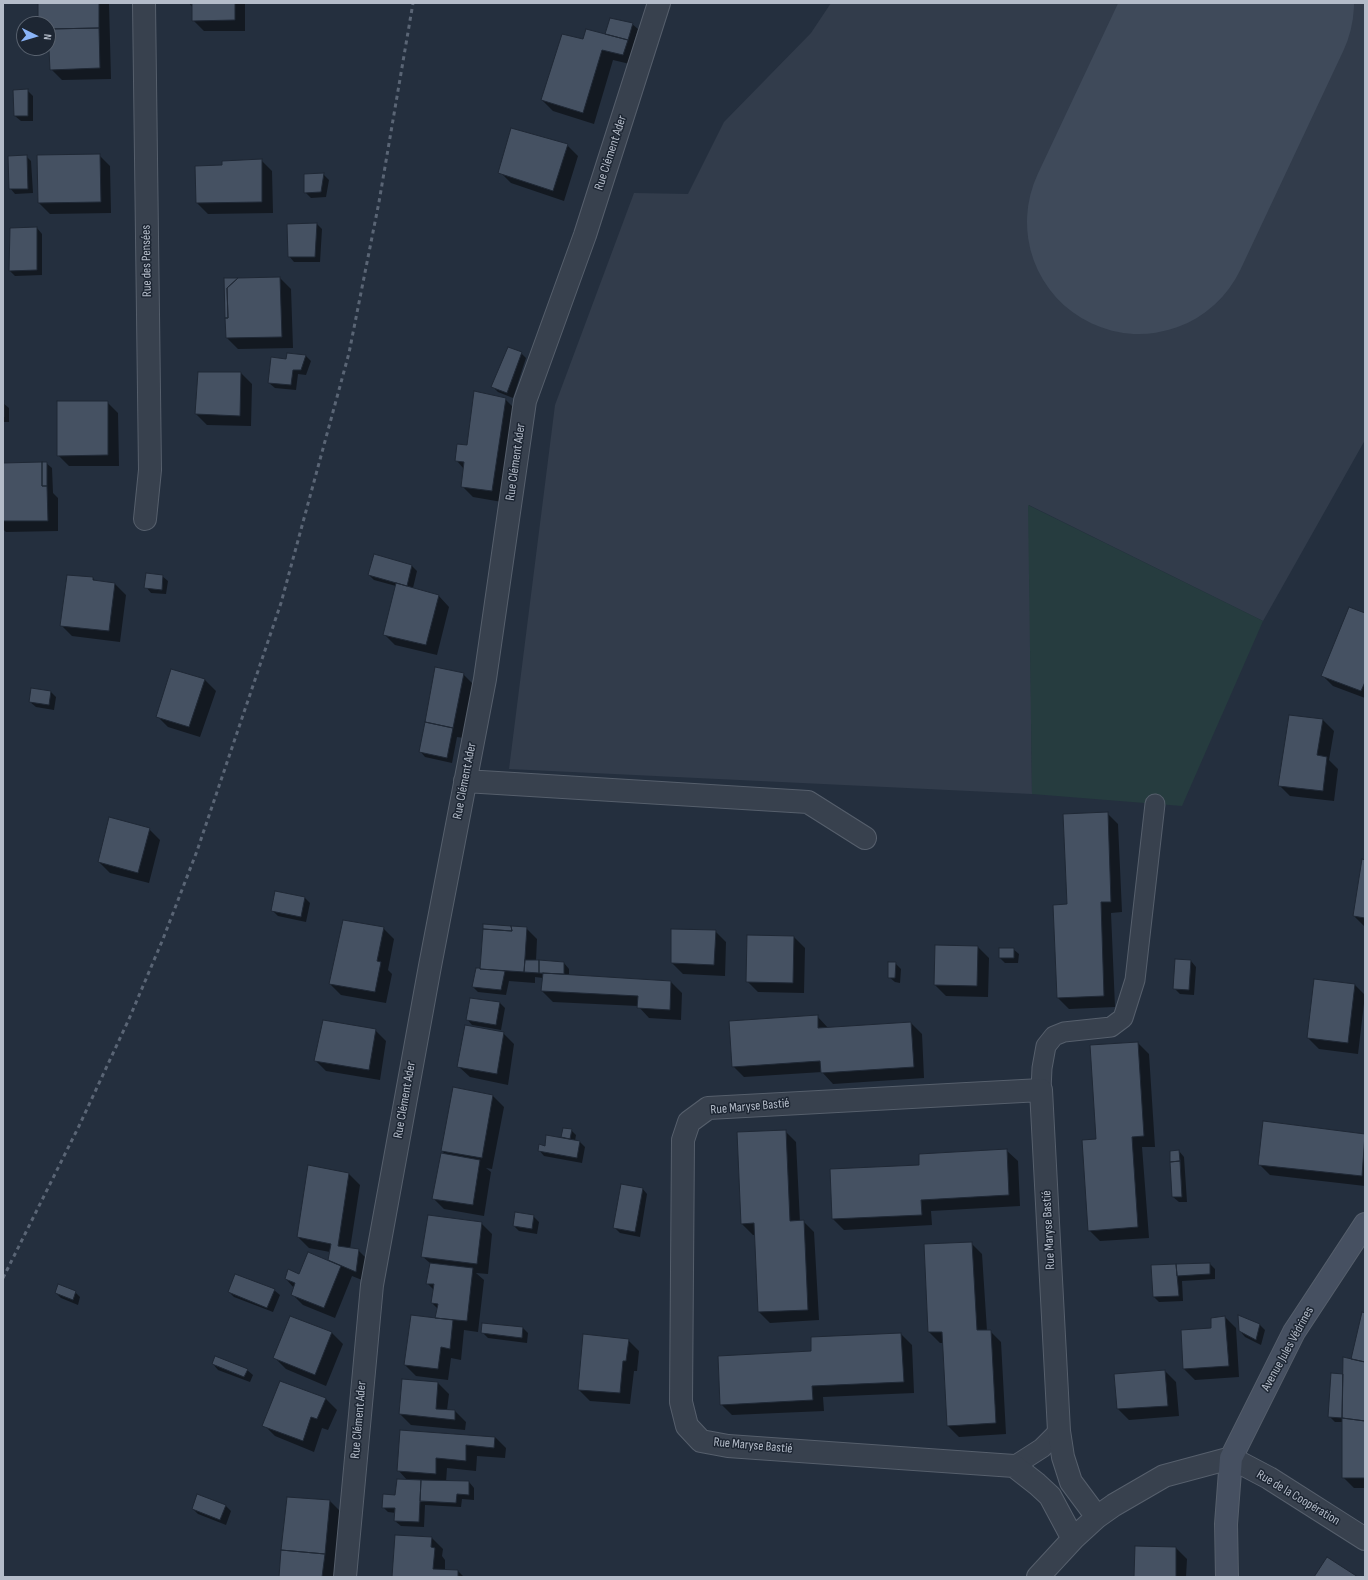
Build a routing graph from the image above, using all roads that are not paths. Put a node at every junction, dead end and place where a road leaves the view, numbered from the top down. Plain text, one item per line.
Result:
1 (144, 3) edge
2 (659, 3) edge
3 (146, 519) dead end
4 (465, 781) junction
5 (1155, 804) dead end
6 (866, 838) dead end
7 (1041, 1090) junction
8 (1365, 1224) edge
9 (1059, 1431) junction
10 (1231, 1458) junction
11 (1014, 1466) junction
12 (1097, 1517) junction
13 (1073, 1538) junction
14 (1365, 1538) edge
15 (345, 1577) edge
16 (1038, 1577) edge
17 (1227, 1577) edge

1 - 3 street, Rue des Pensées
2 - 4 street, Rue Clément Ader
4 - 6 street
4 - 15 street, Rue Clément Ader
5 - 7 lane
7 - 9 street, Rue Maryse Bastié
7 - 11 street, Rue Maryse Bastié
8 - 10 main road, Avenue Jules Védrines
9 - 11 lane
9 - 12 street, Rue Maryse Bastié
10 - 12 street
10 - 14 street, Rue de la Coopération
10 - 17 main road
11 - 13 street
12 - 13 street
13 - 16 street

